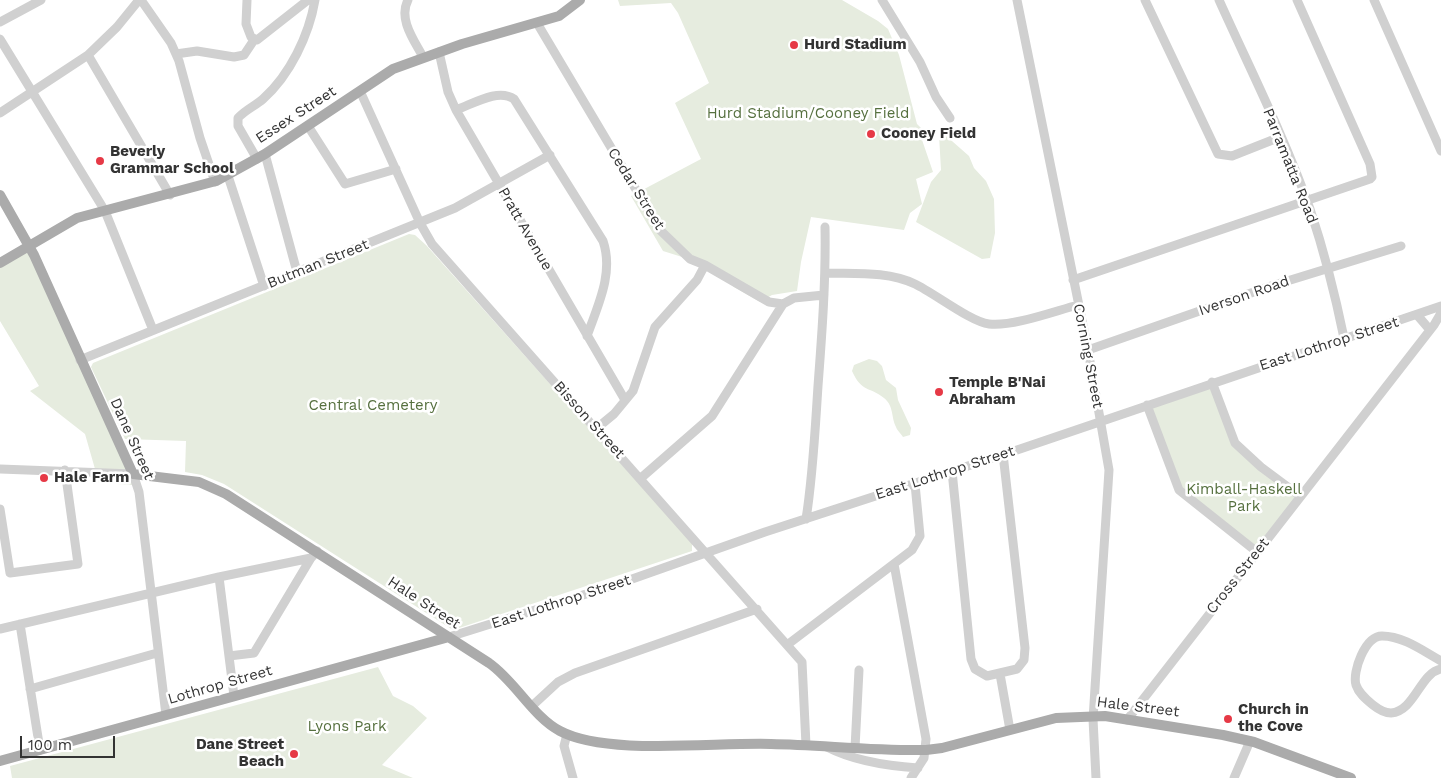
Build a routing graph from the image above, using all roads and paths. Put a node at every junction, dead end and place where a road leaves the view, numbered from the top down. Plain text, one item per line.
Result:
1 (41, 0) edge
2 (140, 0) edge
3 (247, 0) edge
4 (308, 0) edge
5 (316, 0) edge
6 (408, 0) edge
7 (580, 0) edge
8 (882, 0) edge
9 (1017, 0) edge
10 (1146, 0) edge
11 (1219, 0) edge
12 (1297, 0) edge
13 (1374, 0) edge
14 (0, 22) edge
15 (537, 23) junction
16 (0, 39) edge
17 (254, 40) junction
18 (439, 52) junction
19 (88, 54) junction
20 (176, 54) junction
21 (422, 57) junction
22 (360, 91) junction
23 (32, 92) junction
24 (456, 110) junction
25 (0, 113) edge
26 (950, 118) dead end
27 (308, 126) junction
28 (1280, 138) junction
29 (1441, 151) edge
30 (550, 155) junction
31 (261, 157) junction
32 (396, 169) junction
33 (228, 176) junction
34 (215, 182) junction
35 (499, 184) junction
36 (0, 195) edge
37 (170, 195) junction
38 (1307, 202) junction
39 (105, 211) junction
40 (420, 223) junction
41 (825, 227) dead end
42 (29, 246) junction
43 (1401, 246) dead end
44 (0, 263) edge
45 (705, 265) junction
46 (1327, 269) junction
47 (297, 272) junction
48 (825, 274) junction
49 (1073, 280) junction
50 (264, 286) junction
51 (824, 295) junction
52 (783, 304) junction
53 (1078, 305) junction
54 (1441, 306) edge
55 (1441, 313) edge
56 (1418, 316) junction
57 (1435, 329) edge
58 (153, 330) junction
59 (587, 336) junction
60 (1344, 338) junction
61 (1088, 350) junction
62 (80, 360) junction
63 (1212, 382) junction
64 (625, 400) junction
65 (1147, 405) junction
66 (1101, 420) junction
67 (596, 428) junction
68 (1003, 454) junction
69 (0, 469) edge
70 (65, 470) junction
71 (952, 471) junction
72 (133, 474) junction
73 (641, 478) junction
74 (914, 484) junction
75 (1300, 496) junction
76 (0, 509) edge
77 (806, 519) junction
78 (706, 552) junction
79 (1257, 552) junction
80 (314, 555) junction
81 (894, 564) junction
82 (219, 577) junction
83 (151, 594) junction
84 (756, 609) junction
85 (20, 624) junction
86 (0, 629) edge
87 (449, 637) junction
88 (787, 644) junction
89 (157, 653) junction
90 (229, 656) junction
91 (1441, 661) edge
92 (1441, 669) edge
93 (859, 670) dead end
94 (1000, 674) junction
95 (30, 689) junction
96 (234, 696) junction
97 (532, 706) junction
98 (166, 715) junction
99 (1093, 716) junction
100 (1128, 720) junction
101 (1010, 730) junction
102 (567, 734) junction
103 (1250, 741) junction
104 (806, 745) junction
105 (827, 746) junction
106 (855, 748) junction
107 (40, 750) junction
108 (926, 750) junction
109 (0, 760) edge
110 (918, 768) junction
111 (572, 778) edge
112 (911, 778) edge
113 (1096, 778) edge
114 (1234, 778) edge
115 (1351, 778) edge

1 - 14 street
2 - 19 street
2 - 20 street
3 - 17 street
4 - 17 street
5 - 31 street
6 - 21 street
7 - 15 main road, Essex Street
8 - 26 street
9 - 49 street, Corning Street
10 - 28 street
11 - 28 street, Parramatta Road
12 - 38 street
13 - 29 street
15 - 18 main road, Essex Street
15 - 45 street, Cedar Street
16 - 23 street
17 - 20 street
18 - 21 main road, Essex Street
18 - 24 street, Pratt Avenue
19 - 23 street
19 - 37 street
20 - 34 street
21 - 22 main road, Essex Street
22 - 27 main road, Essex Street
22 - 32 street, Bisson Street
23 - 25 street
23 - 39 street
24 - 30 street
24 - 35 street, Pratt Avenue
27 - 31 main road, Essex Street
27 - 32 street
28 - 38 street, Parramatta Road
30 - 35 street, Butman Street
30 - 59 street
31 - 33 main road, Essex Street
31 - 47 street
32 - 40 street, Bisson Street
33 - 34 main road, Essex Street
33 - 50 street
34 - 37 main road, Essex Street
35 - 40 street, Butman Street
35 - 59 street, Pratt Avenue
36 - 42 main road, Dane Street
37 - 39 main road, Essex Street
38 - 46 street, Parramatta Road
38 - 49 street
39 - 42 main road, Essex Street
39 - 58 street
40 - 47 street, Butman Street
40 - 67 street, Bisson Street
41 - 48 street
42 - 44 main road, Essex Street
42 - 62 main road, Dane Street
43 - 46 street, Iverson Road
45 - 52 street, Cedar Street
45 - 64 street
46 - 60 street, Parramatta Road
46 - 61 street, Iverson Road
47 - 50 street, Butman Street
48 - 51 street
48 - 53 street
49 - 53 street, Corning Street
50 - 58 street, Butman Street
51 - 52 street
51 - 77 street
52 - 73 street
53 - 61 street, Corning Street
54 - 56 street, East Lothrop Street
55 - 57 street, Cross Street
56 - 57 street
56 - 60 street, East Lothrop Street
57 - 75 street, Cross Street
58 - 62 street, Butman Street
59 - 64 street, Pratt Avenue
60 - 63 street, East Lothrop Street
61 - 66 street, Corning Street
62 - 72 main road, Dane Street
63 - 65 street, East Lothrop Street
63 - 75 street
64 - 67 street
65 - 66 street, East Lothrop Street
65 - 79 street
66 - 68 street, East Lothrop Street
66 - 99 street, Corning Street
67 - 73 street, Bisson Street
68 - 71 street, East Lothrop Street
68 - 94 street
69 - 70 street, Hale Street
70 - 72 street, Hale Street
70 - 76 street
71 - 74 street, East Lothrop Street
71 - 94 street
72 - 80 main road, Hale Street
72 - 83 street, Dane Street
73 - 78 street, Bisson Street
74 - 77 street, East Lothrop Street
74 - 81 street
75 - 79 street, Cross Street
77 - 78 street, East Lothrop Street
78 - 84 street, Bisson Street
78 - 87 street, East Lothrop Street
79 - 100 street, Cross Street
80 - 82 street
80 - 87 main road, Hale Street
80 - 90 street
81 - 88 street
81 - 108 street
82 - 83 street
82 - 90 street
83 - 85 street
83 - 89 street, Dane Street
84 - 88 street, Bisson Street
84 - 97 street
85 - 86 street
85 - 95 street
87 - 96 main road, Lothrop Street
87 - 97 main road, Hale Street
88 - 104 street, Bisson Street
89 - 95 street
89 - 98 street, Dane Street
90 - 96 street
91 - 92 street
93 - 106 street
94 - 101 street
95 - 107 street
96 - 98 main road, Lothrop Street
97 - 102 main road, Hale Street
98 - 107 main road, Lothrop Street
99 - 100 main road, Hale Street
99 - 101 main road, Hale Street
99 - 113 street, Corning Street
100 - 103 main road, Hale Street
101 - 108 main road, Hale Street
102 - 104 main road, Hale Street
102 - 111 street
103 - 114 street
103 - 115 main road, Hale Street
104 - 105 main road, Hale Street
105 - 106 main road, Hale Street
105 - 110 street, Hale Street
106 - 108 main road, Hale Street
107 - 109 main road, Lothrop Street
108 - 110 street
110 - 112 street

